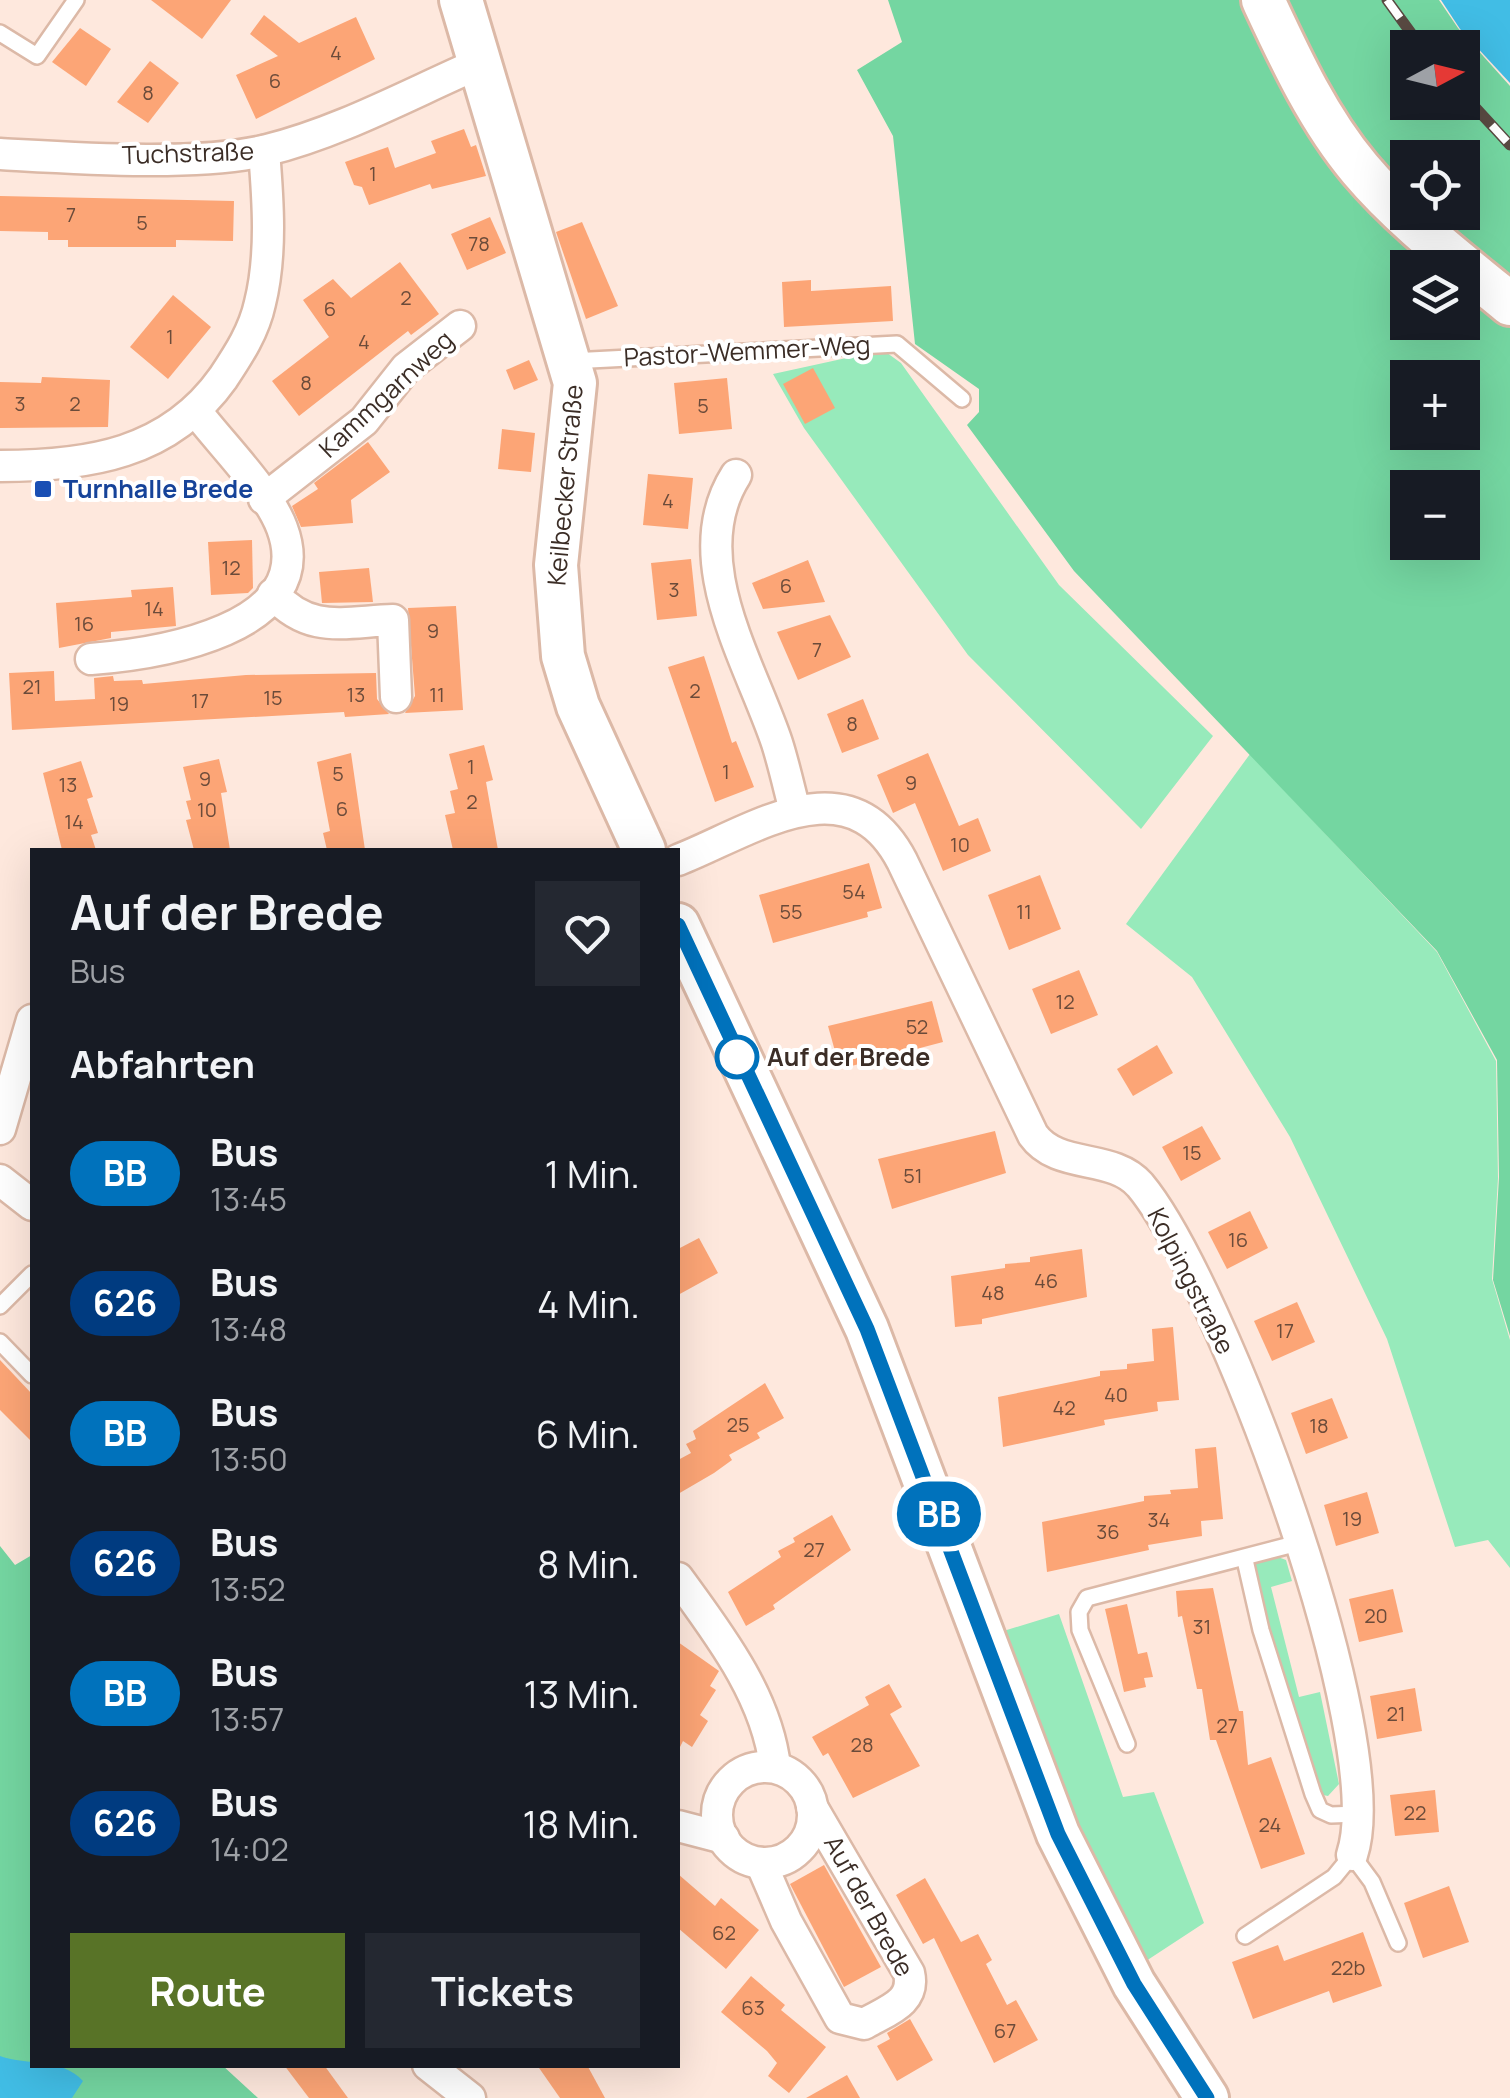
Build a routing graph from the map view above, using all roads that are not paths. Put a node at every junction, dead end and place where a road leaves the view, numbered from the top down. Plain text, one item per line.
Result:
1 (76, 0) edge
2 (462, 0) edge
3 (1263, 0) edge
4 (0, 33) edge
5 (478, 64) junction
6 (264, 151) junction
7 (0, 154) edge
8 (1510, 304) edge
9 (460, 326) dead end
10 (572, 361) junction
11 (962, 399) dead end
12 (196, 411) junction
13 (0, 466) edge
14 (736, 475) dead end
15 (264, 500) junction
16 (272, 594) junction
17 (92, 659) dead end
18 (396, 697) dead end
19 (795, 811) junction
20 (643, 848) edge
21 (680, 859) edge
22 (680, 929) edge
23 (30, 1027) edge
24 (0, 1129) edge
25 (0, 1180) edge
26 (30, 1202) edge
27 (30, 1276) edge
28 (0, 1306) edge
29 (0, 1342) edge
30 (30, 1373) edge
31 (1302, 1542) junction
32 (1245, 1560) junction
33 (680, 1581) edge
34 (1127, 1744) dead end
35 (776, 1767) junction
36 (812, 1807) junction
37 (1359, 1814) junction
38 (680, 1827) edge
39 (724, 1838) junction
40 (1352, 1855) junction
41 (762, 1862) junction
42 (1245, 1936) dead end
43 (1398, 1943) dead end
44 (432, 2068) edge
45 (470, 2098) edge
46 (1207, 2098) edge

1 - 4 lane
2 - 5 main road, Keilbecker Straße
3 - 8 main road
5 - 6 street, Tuchstraße
5 - 10 main road, Keilbecker Straße
6 - 7 street, Tuchstraße
6 - 12 street
9 - 15 street, Kammgarnweg
10 - 11 lane, Pastor-Wemmer-Weg
10 - 20 main road, Keilbecker Straße
12 - 13 street
12 - 15 street
14 - 19 street
15 - 16 street
16 - 17 street
16 - 18 street
19 - 21 street, Kolpingstraße
19 - 31 street, Kolpingstraße
22 - 46 main road
23 - 24 street
25 - 26 street
27 - 28 lane
29 - 30 lane
31 - 32 lane
31 - 37 street, Kolpingstraße
32 - 34 lane
32 - 37 lane
33 - 35 street, Auf der Brede
35 - 36 street, Auf der Brede
35 - 39 street
36 - 41 street, Auf der Brede
36 - 41 street, Auf der Brede
37 - 40 street, Kolpingstraße
38 - 39 street
39 - 41 street
40 - 42 lane
40 - 43 lane
44 - 45 street

